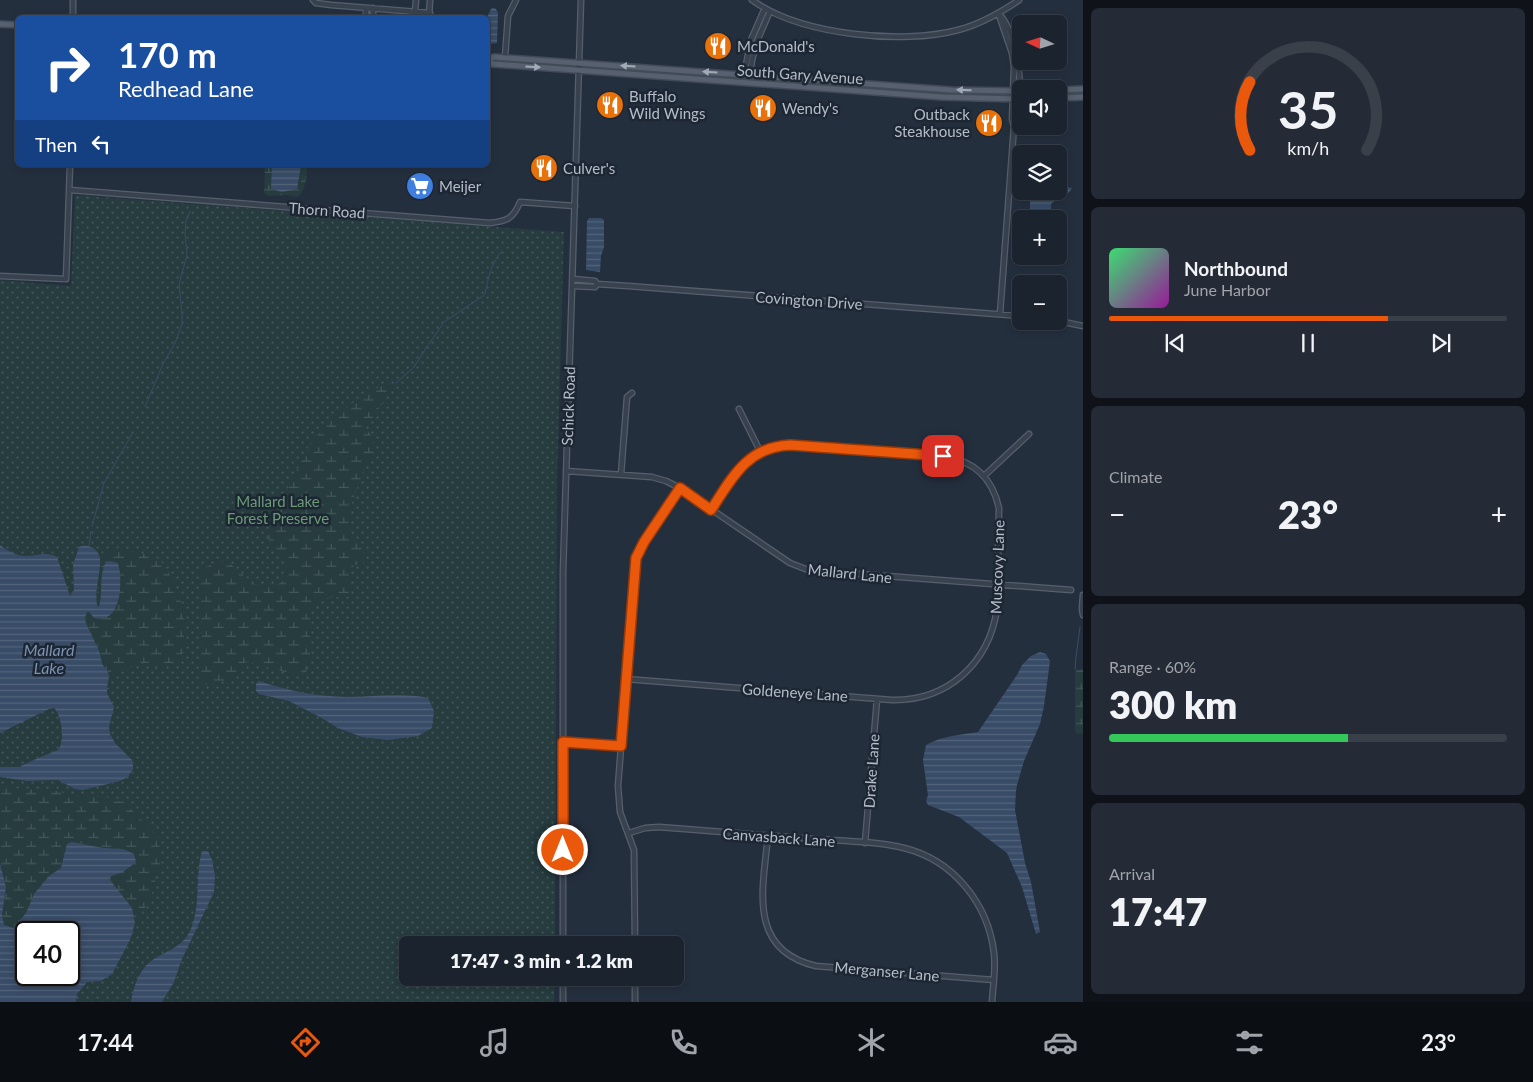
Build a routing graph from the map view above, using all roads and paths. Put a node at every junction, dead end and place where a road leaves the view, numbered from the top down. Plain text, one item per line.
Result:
1 (73, 0) edge
2 (313, 0) edge
3 (416, 0) edge
4 (430, 0) edge
5 (516, 0) edge
6 (581, 0) edge
7 (752, 0) edge
8 (1020, 0) edge
9 (366, 8) junction
10 (373, 8) junction
11 (765, 8) junction
12 (770, 11) junction
13 (415, 12) junction
14 (999, 14) junction
15 (73, 15) edge
16 (366, 15) edge
17 (372, 15) edge
18 (430, 15) edge
19 (0, 24) edge
20 (15, 25) edge
21 (505, 57) junction
22 (490, 59) edge
23 (490, 62) edge
24 (579, 62) junction
25 (579, 70) junction
26 (747, 75) junction
27 (1016, 80) edge
28 (1083, 89) edge
29 (1067, 90) edge
30 (1012, 91) edge
31 (1083, 97) edge
32 (1067, 98) edge
33 (1012, 99) edge
34 (1013, 135) edge
35 (70, 167) edge
36 (70, 190) junction
37 (575, 206) junction
38 (0, 276) edge
39 (573, 279) junction
40 (597, 284) junction
41 (573, 286) junction
42 (1000, 314) junction
43 (1012, 315) edge
44 (1067, 323) edge
45 (1083, 326) edge
46 (632, 393) dead end
47 (739, 409) dead end
48 (1029, 434) dead end
49 (760, 451) junction
50 (566, 471) junction
51 (621, 474) junction
52 (984, 476) junction
53 (680, 488) junction
54 (711, 510) junction
55 (998, 584) junction
56 (1071, 590) dead end
57 (1083, 595) edge
58 (1083, 615) edge
59 (626, 679) junction
60 (959, 679) joint
61 (877, 699) junction
62 (563, 742) junction
63 (621, 746) junction
64 (629, 833) junction
65 (768, 836) junction
66 (865, 843) junction
67 (563, 936) edge
68 (635, 936) edge
69 (994, 980) junction
70 (563, 986) edge
71 (635, 986) edge
72 (563, 1002) edge
73 (636, 1002) edge
74 (992, 1002) edge

1 - 15 street
2 - 9 street
3 - 13 street
4 - 18 street
5 - 21 street
6 - 24 street, Schick Road
7 - 11 street
8 - 14 street
9 - 10 street
9 - 16 street
10 - 13 street
10 - 17 street
11 - 12 street
11 - 26 street
12 - 14 street
12 - 26 street
13 - 18 street
14 - 27 street
19 - 20 main road
21 - 22 main road, South Gary Avenue
21 - 24 main road, South Gary Avenue
23 -> 25 main road, South Gary Avenue
24 - 25 street, Schick Road
26 -> 24 main road, South Gary Avenue
25 - 33 main road, South Gary Avenue
25 - 37 street, Schick Road
30 -> 26 main road, South Gary Avenue
28 - 29 main road
31 - 32 main road
34 - 42 street
35 - 36 street
36 - 37 street, Thorn Road
36 - 38 street
37 - 39 street, Schick Road
39 - 40 street, Covington Drive
39 - 41 street, Schick Road
40 - 41 street, Covington Drive
40 - 42 street, Covington Drive
41 - 50 street, Schick Road
42 - 43 street, Covington Drive
44 - 45 street
46 - 51 street
47 - 49 street
48 - 52 street
49 - 52 street
49 - 54 street
50 - 51 street, Mallard Lane
50 - 62 street, Schick Road
51 - 53 street, Mallard Lane
52 - 55 street, Muscovy Lane
53 - 54 street, Mallard Lane
53 - 59 street
54 - 55 street, Mallard Lane
55 - 56 street, Mallard Lane
55 - 60 street, Muscovy Lane
57 - 58 street
59 - 61 street, Goldeneye Lane
59 - 63 street
60 - 61 street, Goldeneye Lane
61 - 66 street, Drake Lane
62 - 63 street
62 - 67 street, Schick Road
63 - 64 street
64 - 65 street, Canvasback Lane
64 - 68 street
65 - 66 street, Canvasback Lane
65 - 69 street, Merganser Lane
66 - 69 street, Canvasback Lane
69 - 74 street, Canvasback Lane
70 - 72 street
71 - 73 street

